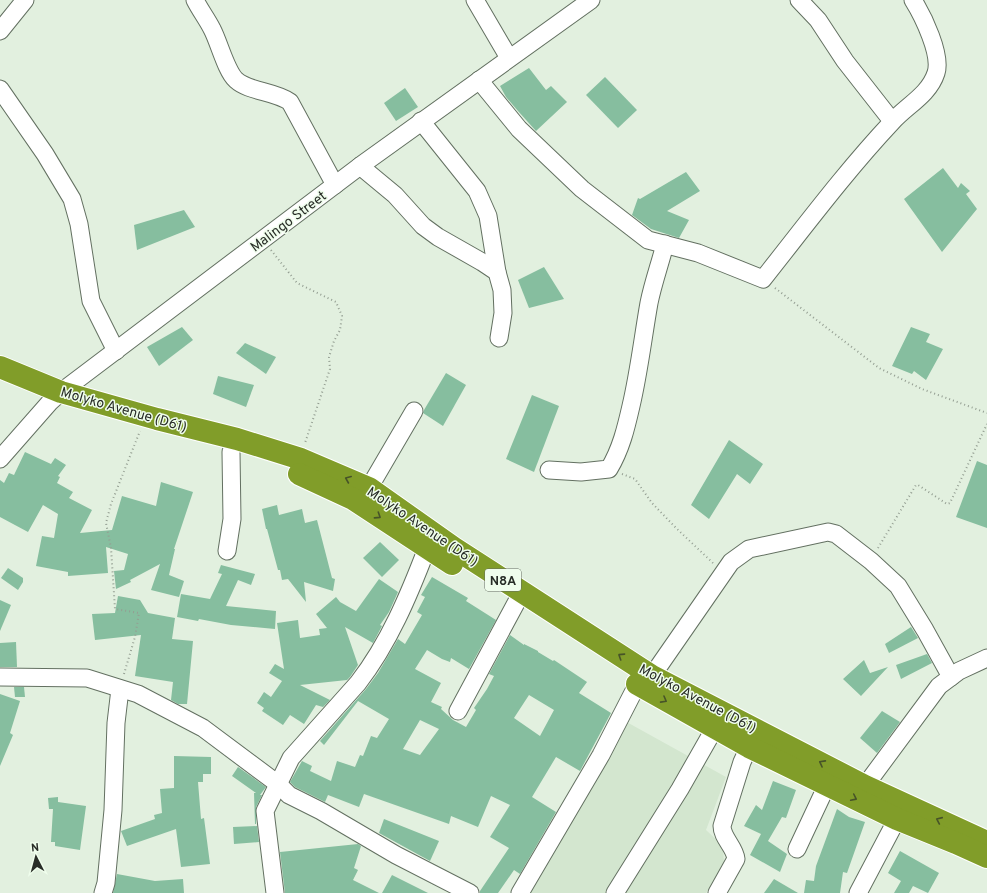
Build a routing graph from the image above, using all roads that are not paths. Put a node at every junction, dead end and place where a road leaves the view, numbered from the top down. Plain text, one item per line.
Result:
1 (25, 0) edge
2 (195, 0) edge
3 (475, 0) edge
4 (591, 0) edge
5 (800, 0) edge
6 (913, 0) edge
7 (0, 32) edge
8 (509, 58) junction
9 (479, 80) junction
10 (0, 89) edge
11 (422, 121) junction
12 (892, 121) junction
13 (360, 166) junction
14 (335, 185) junction
15 (665, 244) junction
16 (497, 272) junction
17 (499, 338) dead end
18 (116, 351) junction
19 (0, 367) edge
20 (0, 382) edge
21 (56, 397) junction
22 (414, 411) dead end
23 (231, 452) junction
24 (0, 459) edge
25 (549, 470) dead end
26 (369, 488) junction
27 (427, 548) junction
28 (227, 551) dead end
29 (516, 603) junction
30 (987, 658) edge
31 (0, 677) edge
32 (951, 677) junction
33 (645, 680) junction
34 (120, 689) junction
35 (458, 711) dead end
36 (719, 720) junction
37 (750, 747) junction
38 (278, 784) junction
39 (827, 785) junction
40 (865, 786) junction
41 (897, 819) junction
42 (987, 842) edge
43 (797, 849) dead end
44 (987, 857) edge
45 (103, 893) edge
46 (275, 893) edge
47 (470, 893) edge
48 (520, 893) edge
49 (615, 893) edge
50 (717, 893) edge
51 (858, 893) edge

1 - 7 street
2 - 14 street
3 - 8 street
4 - 8 street, Malingo Street
5 - 12 street
6 - 12 street
8 - 9 street, Malingo Street
9 - 11 street, Malingo Street
9 - 15 street
10 - 18 street
11 - 13 street, Malingo Street
11 - 16 street
12 - 15 street
13 - 14 street, Malingo Street
13 - 16 street
14 - 18 street, Malingo Street
15 - 25 street
16 - 17 street
18 - 21 street, Malingo Street
19 - 21 highway, Molyko Avenue (D61) / N8A
20 - 21 highway, Molyko Avenue (D61) / N8A
21 - 23 highway, Molyko Avenue (D61) / N8A
21 - 24 street, Malingo Street
26 -> 21 highway, Molyko Avenue (D61) / N8A
22 - 26 street
23 -> 27 highway, Molyko Avenue (D61) / N8A
23 - 28 street
33 -> 26 highway, Molyko Avenue (D61) / N8A
27 - 29 highway, Molyko Avenue (D61) / N8A
27 - 38 street
29 - 33 highway, Molyko Avenue (D61) / N8A
29 - 35 street
30 - 32 street
31 - 34 street
32 - 33 street
32 - 40 street
33 - 36 highway, Molyko Avenue (D61) / N8A
33 - 48 street
34 - 38 street
34 - 45 street
36 - 37 highway, Molyko Avenue (D61) / N8A
40 -> 36 highway, Molyko Avenue (D61) / N8A
36 - 49 street
37 - 39 highway, Molyko Avenue (D61) / N8A
37 - 50 street
38 - 46 street
38 - 47 street
39 -> 41 highway, Molyko Avenue (D61) / N8A
39 - 43 street
42 -> 40 highway, Molyko Avenue (D61) / N8A
41 - 44 highway, Molyko Avenue (D61) / N8A
41 - 51 street

